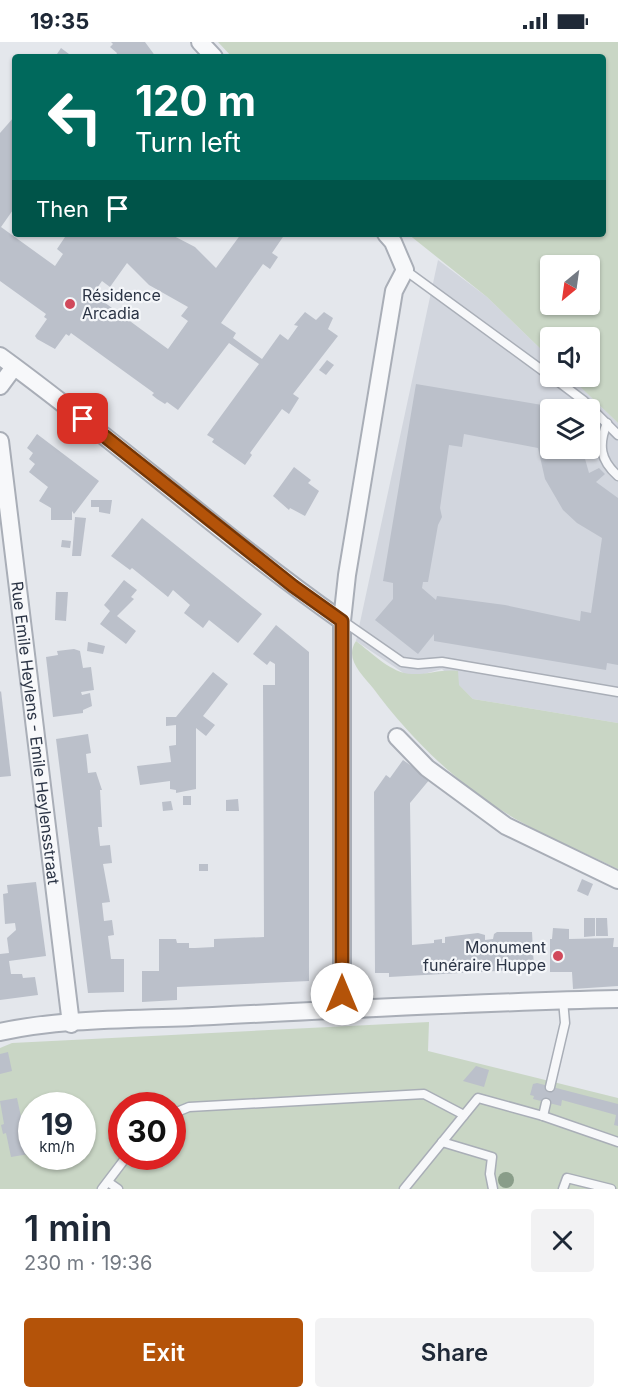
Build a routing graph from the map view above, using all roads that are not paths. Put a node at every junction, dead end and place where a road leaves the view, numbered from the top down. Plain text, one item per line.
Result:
1 (200, 42) edge
2 (211, 54) edge
3 (389, 237) edge
4 (405, 270) junction
5 (0, 356) edge
6 (15, 367) junction
7 (540, 368) edge
8 (0, 386) edge
9 (566, 387) edge
10 (607, 423) junction
11 (618, 435) edge
12 (0, 441) edge
13 (618, 476) edge
14 (342, 621) junction
15 (618, 692) edge
16 (397, 737) dead end
17 (618, 880) edge
18 (618, 999) edge
19 (563, 1000) junction
20 (342, 1009) junction
21 (71, 1024) junction
22 (0, 1032) edge
23 (550, 1087) dead end
24 (546, 1103) dead end
25 (186, 1108) edge
26 (464, 1115) junction
27 (543, 1116) junction
28 (442, 1142) junction
29 (618, 1142) edge
30 (117, 1170) edge
31 (105, 1186) edge
32 (118, 1189) edge
33 (404, 1189) edge
34 (493, 1189) edge
35 (563, 1189) edge
36 (611, 1189) edge

1 - 2 street
3 - 4 street
4 - 7 lane
4 - 14 street
5 - 6 street
6 - 8 street
6 - 14 street
9 - 10 lane
10 - 11 lane
10 - 13 lane
12 - 21 street, Rue Emile Heylens - Emile Heylensstraat
14 - 15 lane
14 - 20 street
16 - 17 street
18 - 19 street
19 - 20 street
19 - 23 lane
20 - 21 street
21 - 22 street
24 - 27 lane
25 - 26 lane
26 - 27 lane
26 - 28 lane
27 - 29 lane
28 - 33 lane
28 - 34 lane
30 - 31 lane
31 - 32 lane
35 - 36 lane

